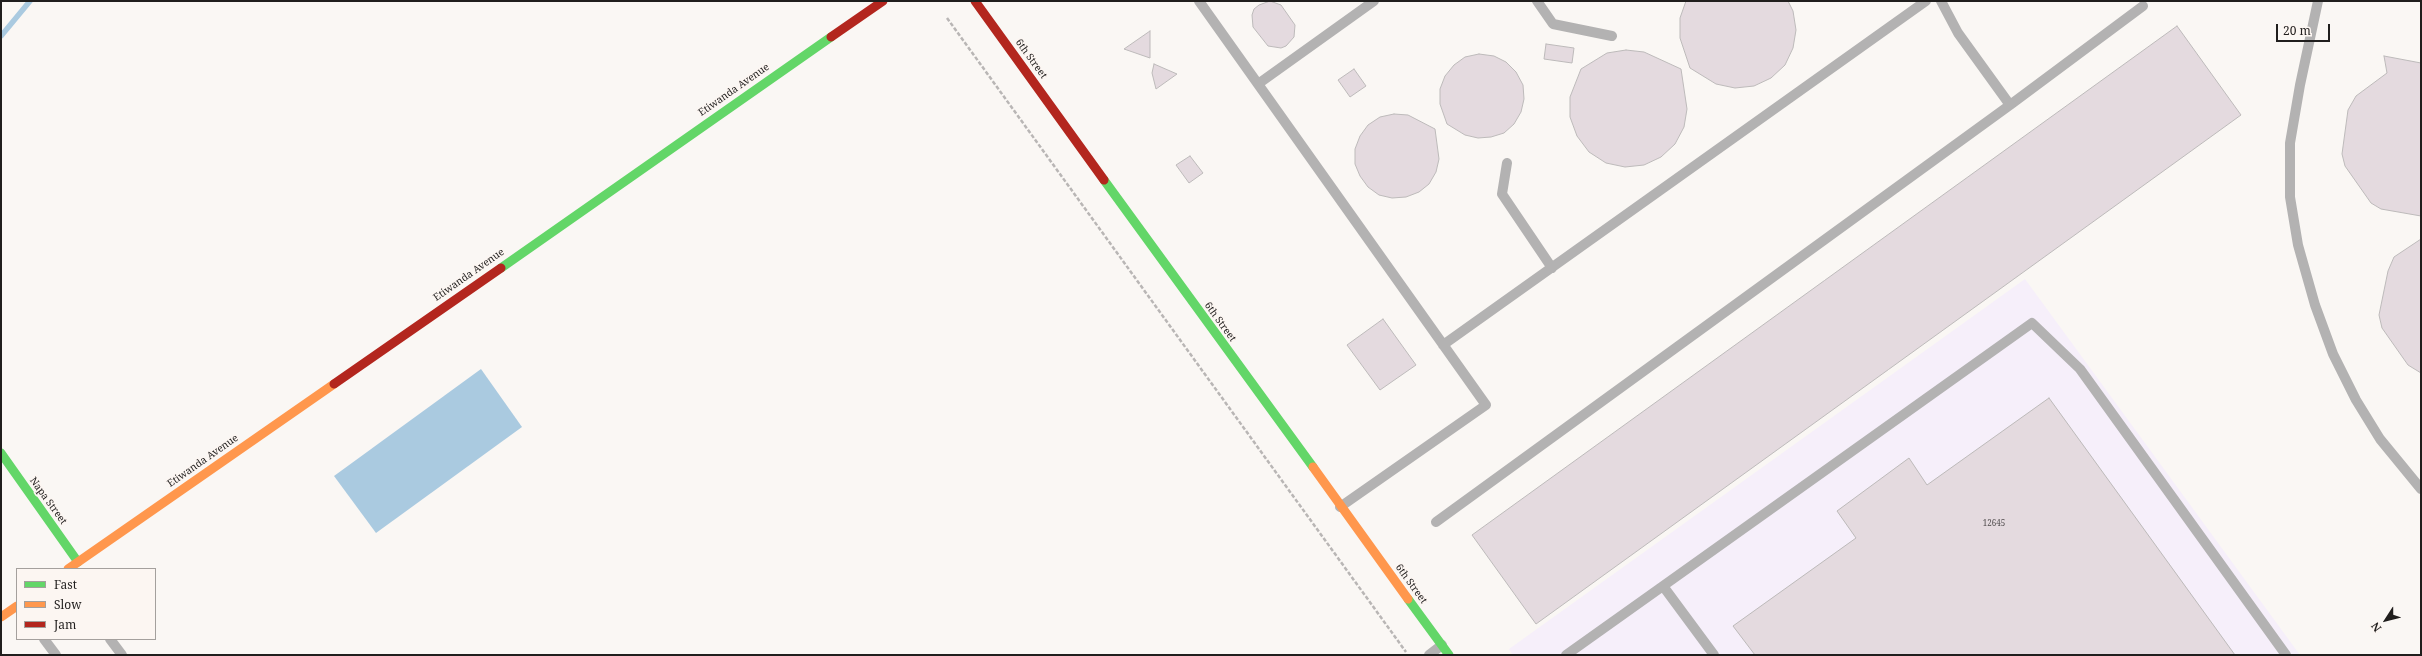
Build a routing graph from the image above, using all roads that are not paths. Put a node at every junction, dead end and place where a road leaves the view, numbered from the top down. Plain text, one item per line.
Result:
1 (883, 1) edge
2 (975, 1) edge
3 (1199, 1) edge
4 (1374, 1) edge
5 (1537, 1) edge
6 (1926, 1) edge
7 (1941, 1) edge
8 (2318, 1) edge
9 (2143, 6) dead end
10 (1612, 36) dead end
11 (1258, 84) junction
12 (2010, 105) junction
13 (1507, 163) dead end
14 (1552, 268) junction
15 (1443, 345) junction
16 (1, 453) edge
17 (2421, 489) edge
18 (1340, 507) junction
19 (1436, 522) dead end
20 (78, 562) junction
21 (69, 568) edge
22 (1663, 586) junction
23 (16, 607) edge
24 (1, 617) edge
25 (45, 640) edge
26 (111, 640) edge
27 (1442, 645) junction
28 (118, 654) edge
29 (56, 655) edge
30 (1429, 655) edge
31 (1449, 655) edge
32 (1566, 655) edge
33 (1714, 655) edge
34 (2286, 655) edge

1 - 20 main road, Etiwanda Avenue
2 - 18 main road, 6th Street
3 - 11 lane
4 - 11 lane
5 - 10 lane
6 - 14 lane
7 - 12 lane
8 - 17 lane
9 - 12 lane
11 - 15 lane
12 - 19 lane
13 - 14 lane
14 - 15 lane
15 - 18 lane
16 - 20 main road, Napa Street
18 - 27 main road, 6th Street
20 - 21 main road, Etiwanda Avenue
22 - 32 lane
22 - 33 lane
22 - 34 lane
23 - 24 main road
25 - 29 lane
26 - 28 lane
27 - 30 lane
27 - 31 main road, 6th Street

